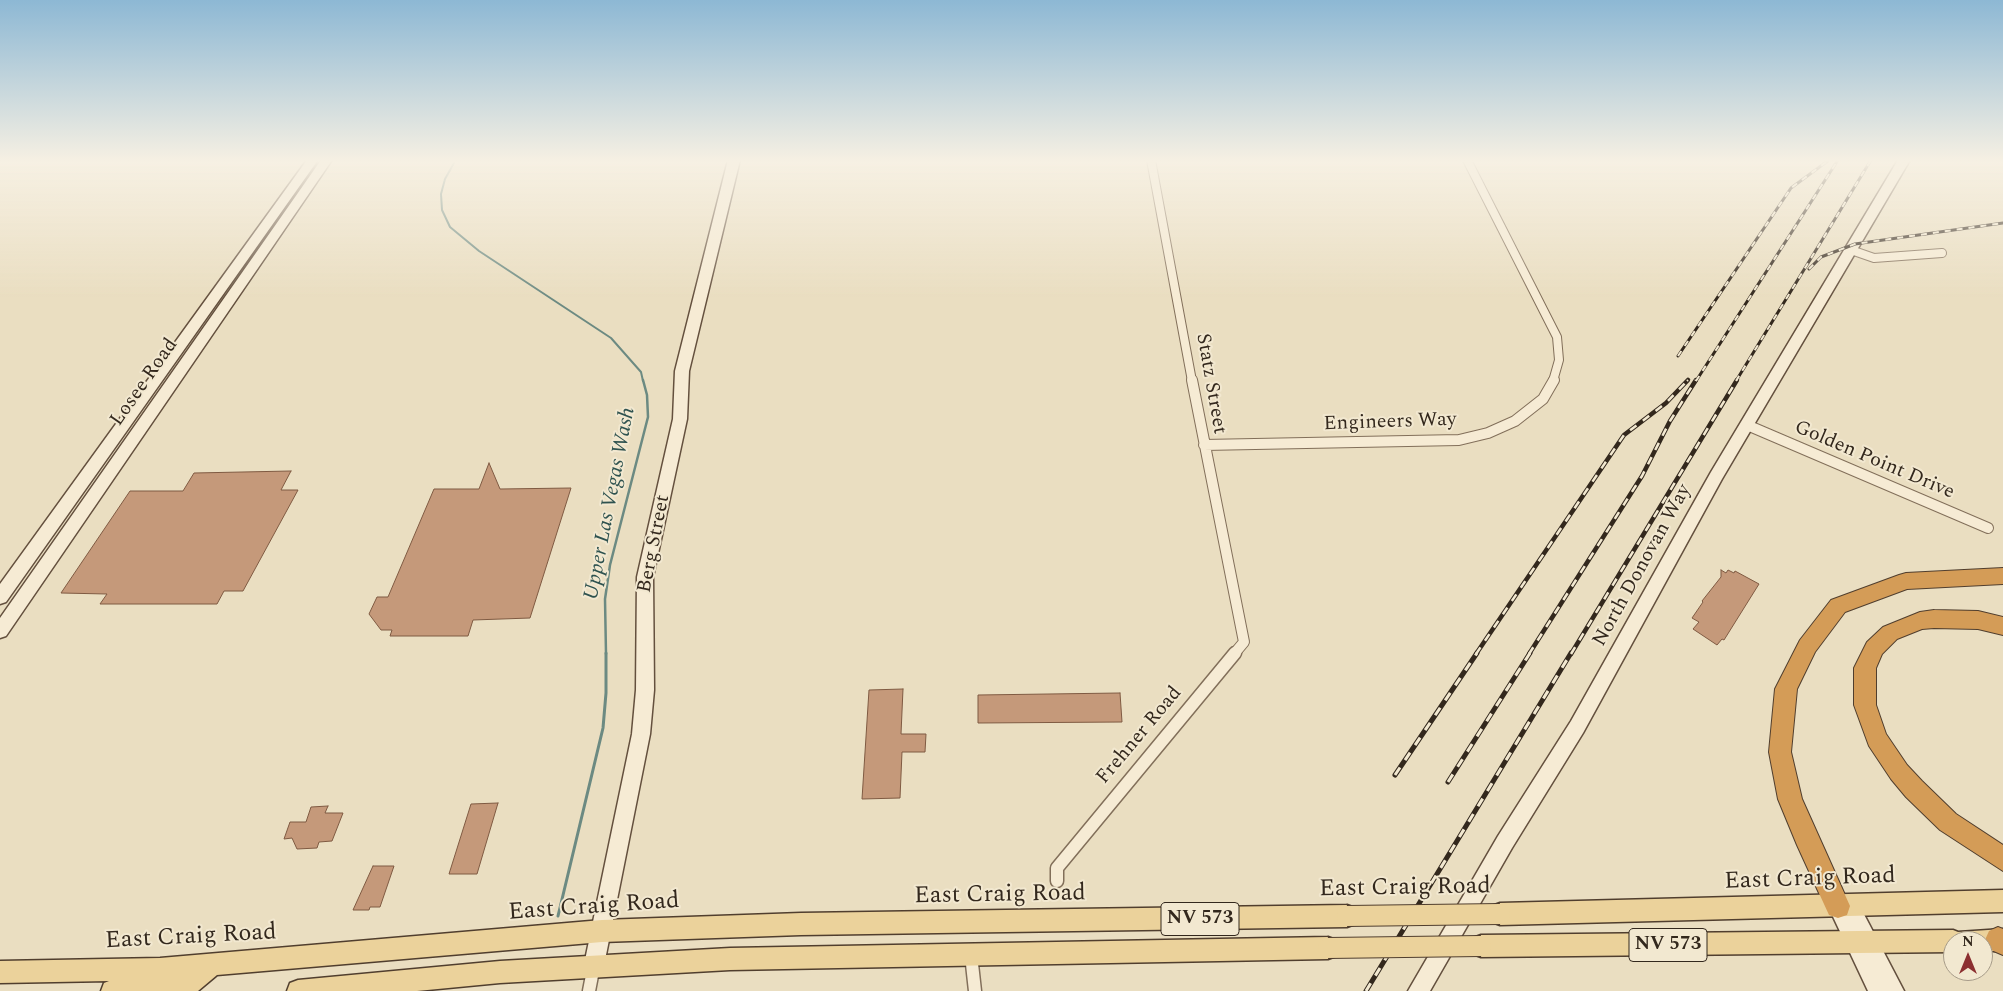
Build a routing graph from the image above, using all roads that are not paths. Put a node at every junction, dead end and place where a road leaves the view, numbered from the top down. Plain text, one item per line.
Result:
1 (279, 206) edge
2 (294, 206) edge
3 (723, 206) edge
4 (1160, 206) edge
5 (1491, 206) edge
6 (1877, 206) edge
7 (261, 232) junction
8 (1851, 250) junction
9 (1942, 253) dead end
10 (232, 272) junction
11 (246, 275) junction
12 (221, 312) junction
13 (1747, 425) junction
14 (1204, 445) junction
15 (1988, 528) dead end
16 (2003, 576) edge
17 (0, 597) edge
18 (1237, 615) joint
19 (2003, 626) edge
20 (0, 631) edge
21 (2003, 859) edge
22 (1057, 881) dead end
23 (2003, 901) edge
24 (1844, 906) junction
25 (1500, 914) joint
26 (1346, 916) joint
27 (1054, 922) joint
28 (602, 932) junction
29 (1943, 941) edge
30 (1862, 943) junction
31 (971, 955) junction
32 (212, 965) junction
33 (594, 965) junction
34 (160, 969) junction
35 (0, 972) edge
36 (112, 991) edge
37 (154, 991) edge
38 (298, 991) edge
39 (589, 991) edge
40 (975, 991) edge
41 (1418, 991) edge
42 (1879, 991) edge
43 (1894, 991) edge

1 - 7 street, Losee Road
2 - 11 street, Losee Road
3 - 28 street, Berg Street
4 - 14 street, Statz Street
5 - 14 street, Engineers Way
6 - 8 street, North Donovan Way
7 - 10 street, Losee Road
7 - 11 street
8 - 9 street
8 - 13 street, North Donovan Way
10 - 12 street
10 - 17 street, Losee Road
11 - 12 street, Losee Road
12 - 20 street, Losee Road
13 - 15 street, Golden Point Drive
13 - 41 street, North Donovan Way
14 - 18 street, Statz Street
16 - 24 highway
18 - 22 street, Frehner Road
19 - 21 highway
23 - 24 main road, East Craig Road / NV 573
24 - 25 main road, East Craig Road / NV 573
24 - 30 street
25 - 26 main road, East Craig Road / NV 573, bridge
26 - 27 main road, East Craig Road / NV 573
27 - 28 main road, East Craig Road
28 - 32 main road, East Craig Road
28 - 33 street, Berg Street
29 - 30 main road, NV 573
30 - 31 main road, NV 573, bridge
30 - 42 street
30 - 43 street
31 - 33 main road
31 - 40 street
32 - 34 main road, East Craig Road
32 - 37 main road
33 - 38 main road
33 - 39 street, Berg Street
34 - 35 main road, East Craig Road
34 - 36 main road

